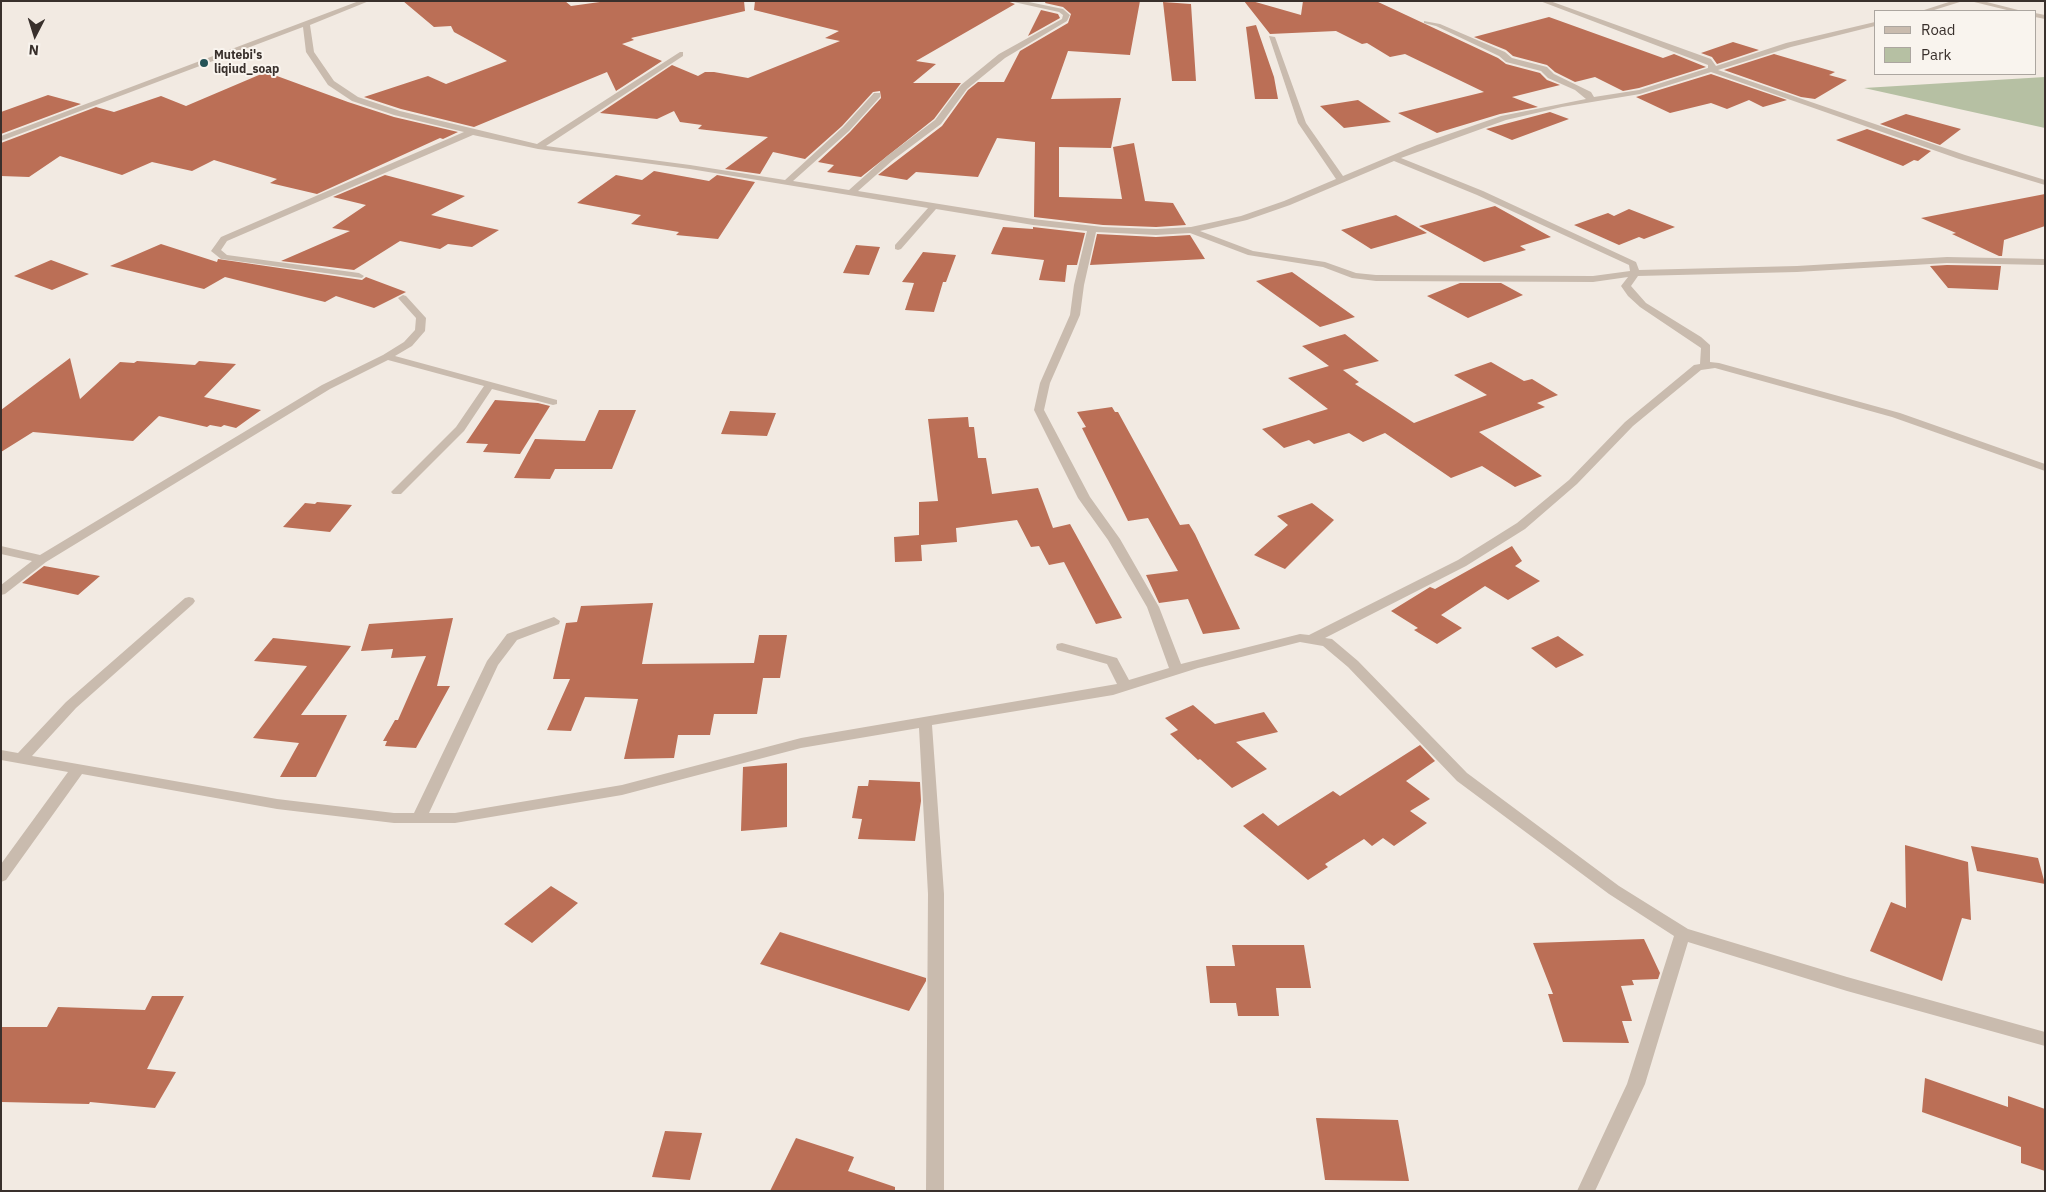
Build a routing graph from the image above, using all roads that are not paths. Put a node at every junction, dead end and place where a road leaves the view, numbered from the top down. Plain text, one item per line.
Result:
1 (366, 1) edge
2 (1012, 1) edge
3 (1543, 1) edge
4 (1973, 1) edge
5 (1958, 2) edge
6 (1928, 10) edge
7 (2014, 10) edge
8 (1426, 22) dead end
9 (306, 24) junction
10 (1874, 24) edge
11 (1270, 37) dead end
12 (680, 54) dead end
13 (1712, 70) junction
14 (877, 95) dead end
15 (1591, 100) junction
16 (472, 132) junction
17 (1, 140) edge
18 (538, 148) junction
19 (1394, 158) junction
20 (1341, 180) junction
21 (787, 182) junction
22 (2045, 182) edge
23 (852, 192) junction
24 (933, 207) junction
25 (1092, 229) junction
26 (1191, 230) junction
27 (898, 247) dead end
28 (2045, 262) edge
29 (1635, 273) junction
30 (359, 276) dead end
31 (403, 298) dead end
32 (387, 357) junction
33 (1705, 366) junction
34 (489, 386) junction
35 (553, 402) dead end
36 (2045, 468) edge
37 (397, 492) dead end
38 (1, 550) edge
39 (42, 559) junction
40 (1, 590) edge
41 (190, 601) dead end
42 (554, 621) dead end
43 (1310, 640) junction
44 (1062, 647) dead end
45 (1177, 670) junction
46 (1125, 686) junction
47 (925, 720) junction
48 (1, 755) edge
49 (22, 758) junction
50 (79, 768) junction
51 (421, 813) dead end
52 (1, 876) edge
53 (1683, 934) junction
54 (2045, 1039) edge
55 (935, 1191) edge
56 (1586, 1191) edge

1 - 9 street
2 - 23 street
3 - 13 street
4 - 7 street
5 - 6 street
8 - 15 street
9 - 16 street
9 - 17 street
10 - 13 street
11 - 20 street
12 - 18 street
13 - 15 street
13 - 22 street
14 - 21 street
15 - 19 street
16 - 18 street
16 - 30 street
18 - 21 street
19 - 20 street
19 - 29 street
20 - 26 street
21 - 23 street
23 - 24 street
24 - 25 street
24 - 27 street
25 - 26 street
25 - 45 street
26 - 29 street
28 - 29 street
29 - 33 street
31 - 32 street
32 - 34 street
32 - 39 street
33 - 36 street
33 - 43 street
34 - 35 street
34 - 37 street
38 - 39 street
39 - 40 street
41 - 49 street
42 - 51 street
43 - 45 street
43 - 53 street
44 - 46 street
45 - 46 street
46 - 47 street
47 - 50 street
47 - 55 street
48 - 49 street
49 - 50 street
50 - 52 street
53 - 54 street
53 - 56 street

